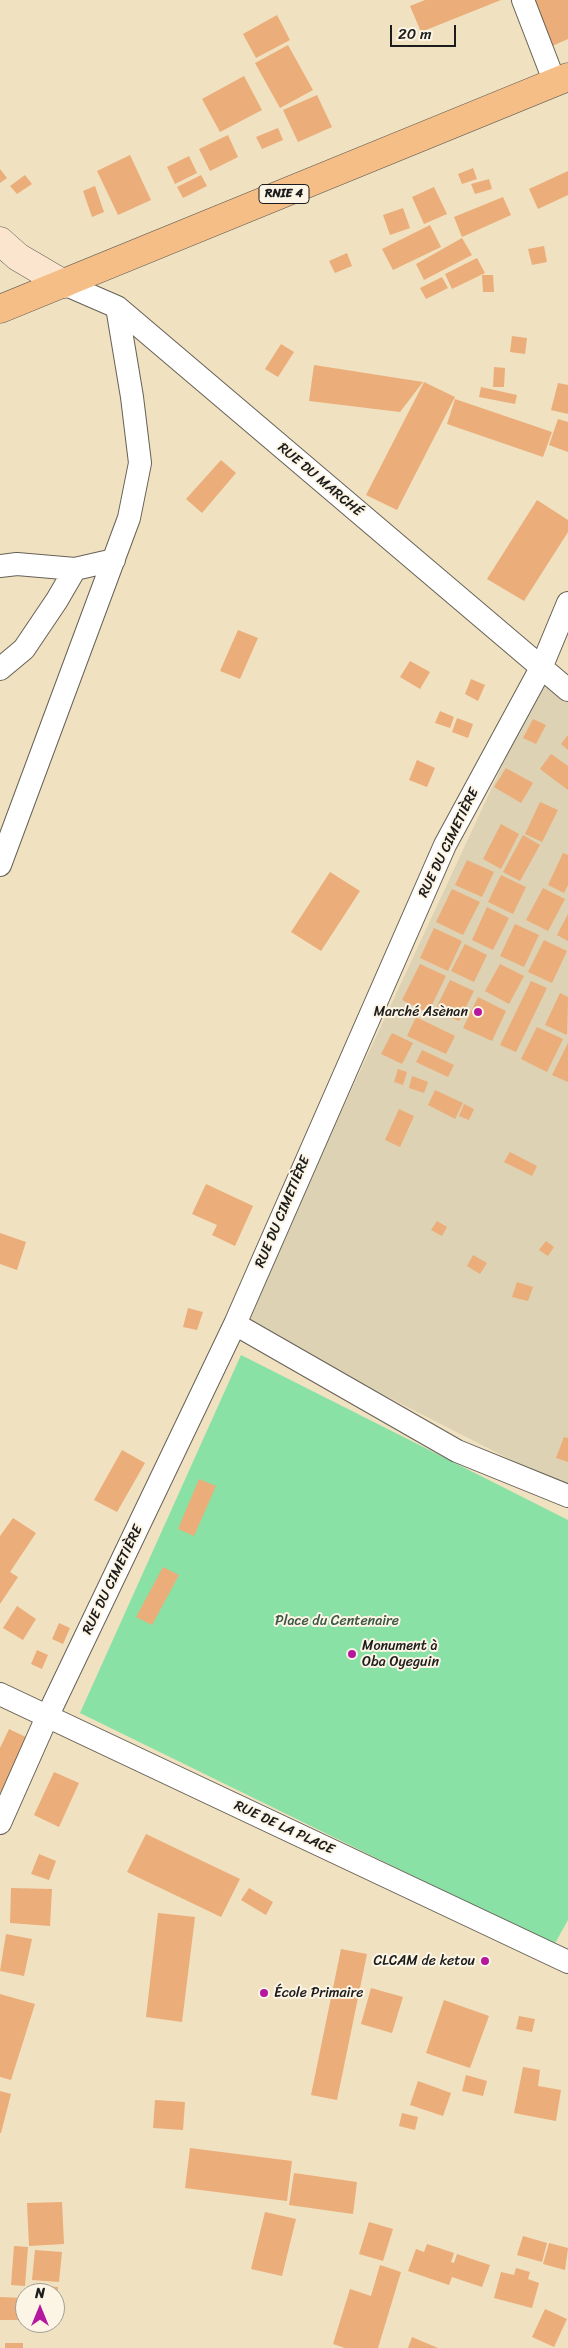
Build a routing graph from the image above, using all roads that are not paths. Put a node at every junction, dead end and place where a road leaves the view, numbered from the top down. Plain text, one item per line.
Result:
1 (523, 0) edge
2 (561, 80) edge
3 (0, 241) edge
4 (64, 284) junction
5 (117, 307) junction
6 (0, 309) edge
7 (114, 560) junction
8 (0, 566) edge
9 (75, 569) junction
10 (568, 604) edge
11 (541, 668) junction
12 (0, 669) edge
13 (568, 690) edge
14 (0, 866) edge
15 (235, 1324) junction
16 (568, 1496) edge
17 (0, 1694) edge
18 (47, 1717) junction
19 (0, 1823) edge
20 (564, 1953) edge

1 - 2 street
2 - 4 main road, RNIE 4
3 - 4 street
4 - 5 street, RUE DU MARCHÉ
4 - 6 main road, RNIE 4
5 - 7 street
5 - 11 street, RUE DU MARCHÉ
7 - 9 street
7 - 14 street
8 - 9 street
9 - 12 street
10 - 11 street, RUE DU CIMETIÈRE
11 - 13 street, RUE DU MARCHÉ
11 - 15 street, RUE DU CIMETIÈRE
15 - 16 street
15 - 18 street, RUE DU CIMETIÈRE
17 - 18 street, RUE DE LA PLACE
18 - 19 street, RUE DU CIMETIÈRE
18 - 20 street, RUE DE LA PLACE

